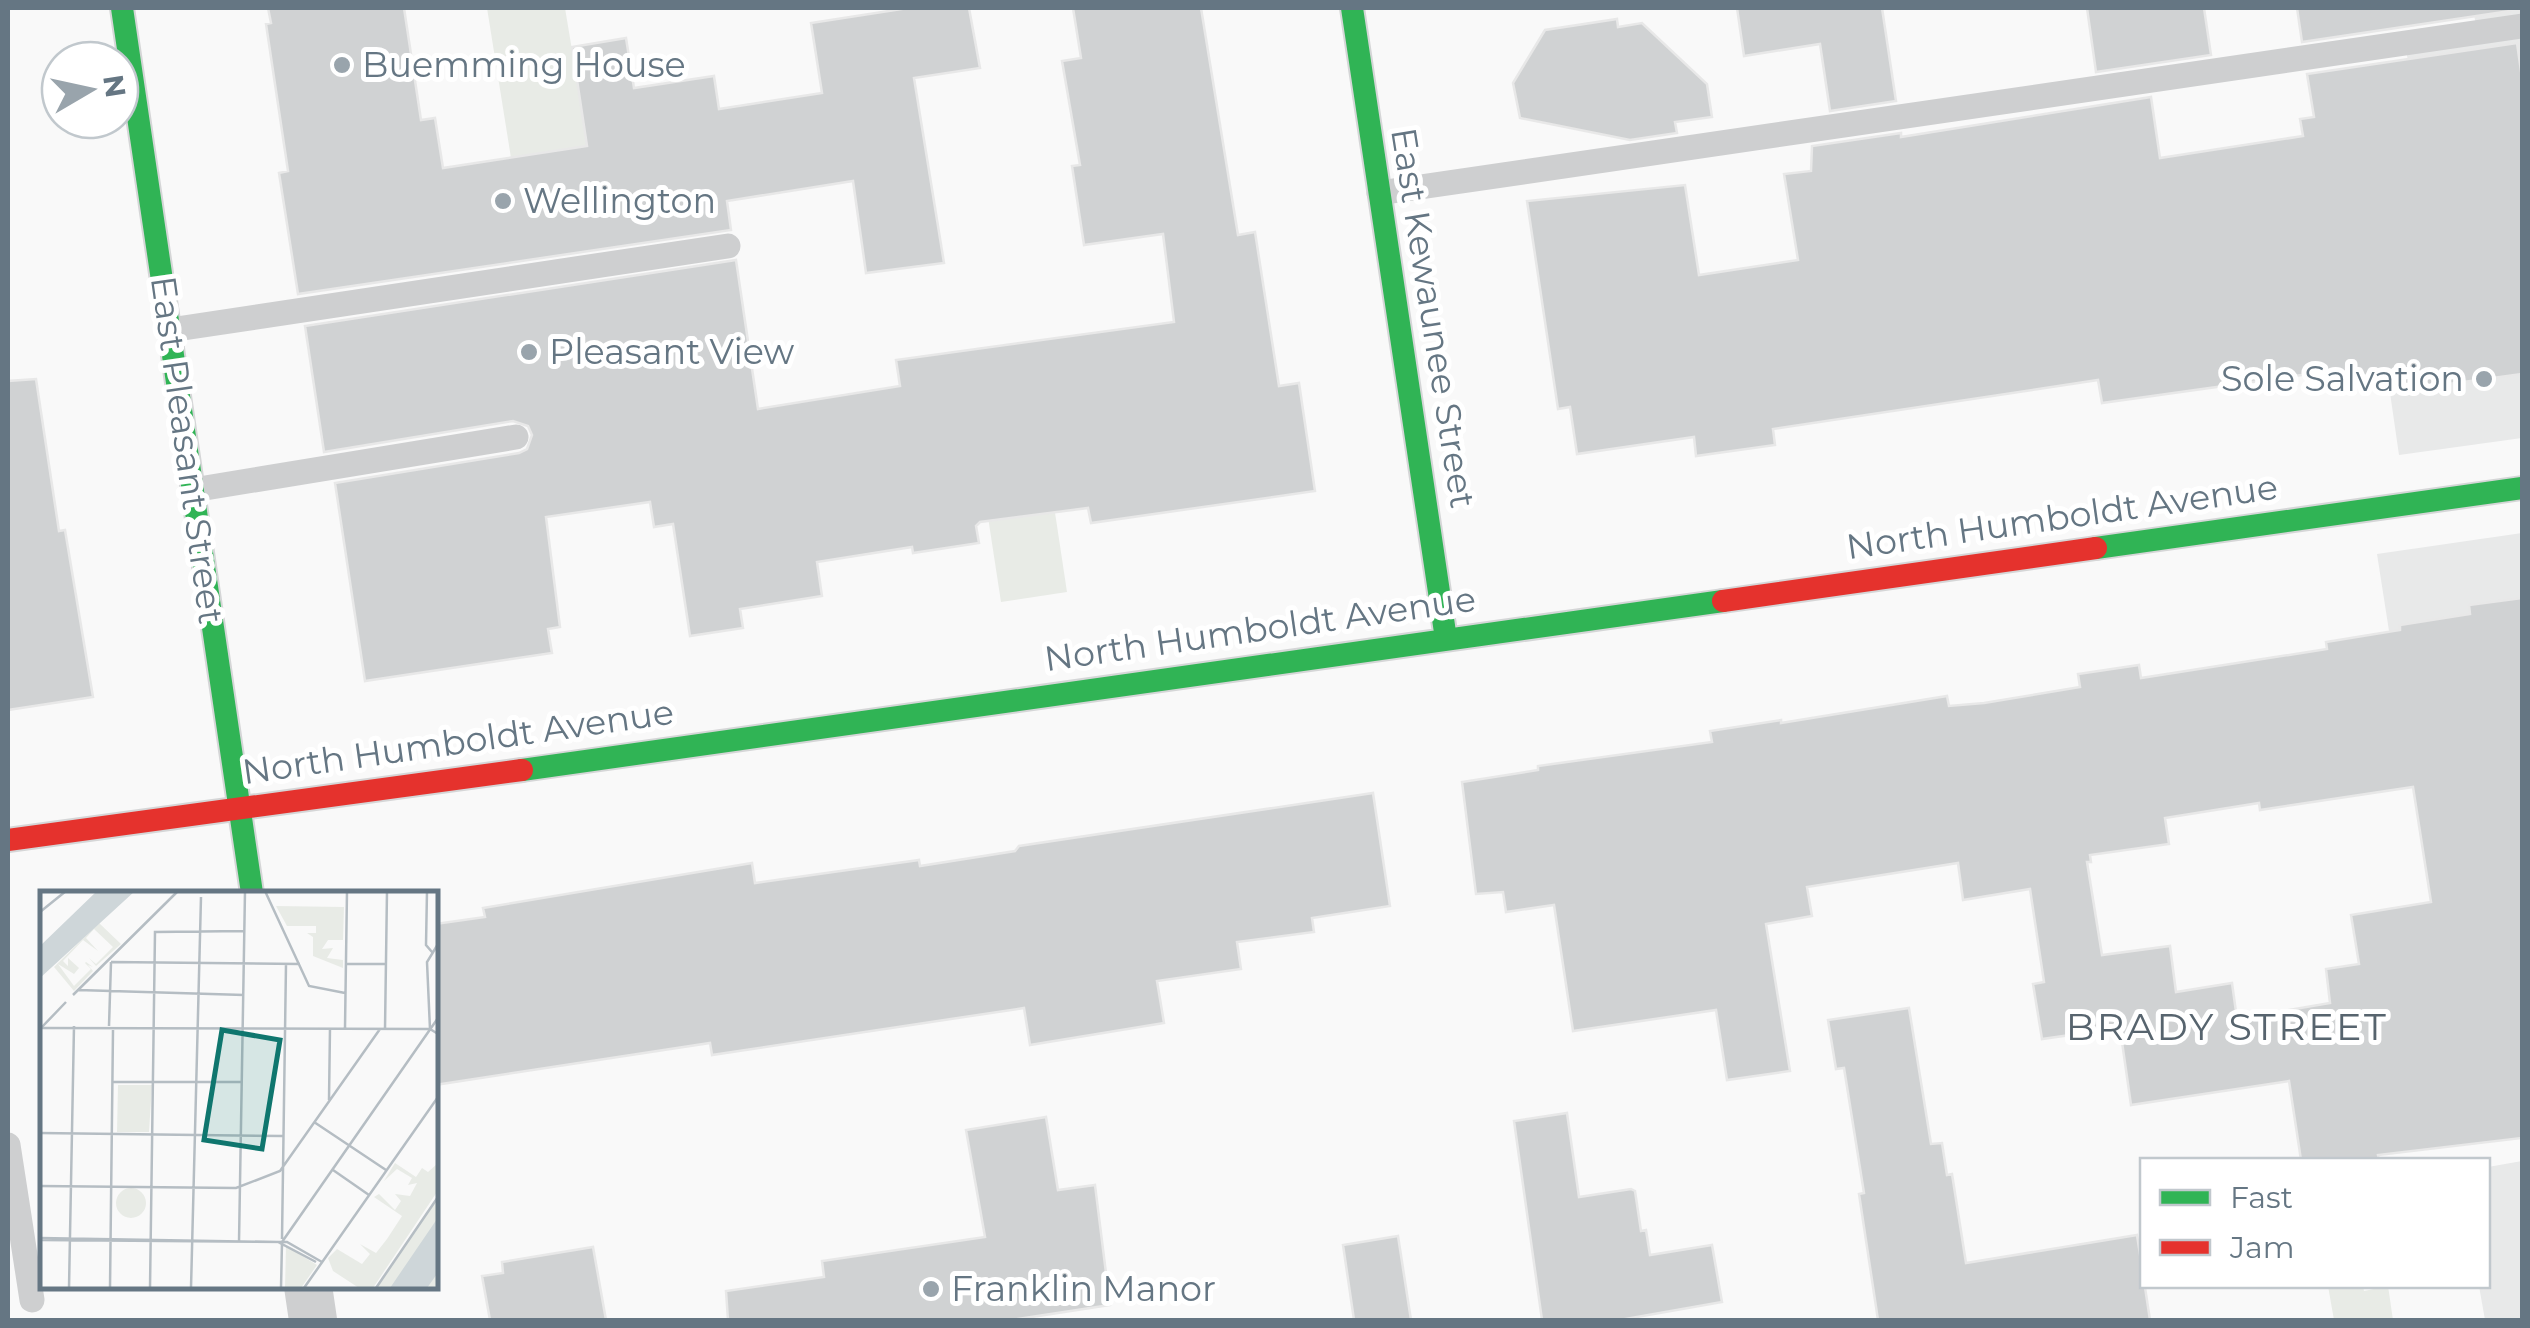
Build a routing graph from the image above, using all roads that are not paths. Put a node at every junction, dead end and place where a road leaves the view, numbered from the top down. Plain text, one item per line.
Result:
1 (122, 8) edge
2 (1352, 8) edge
3 (2522, 26) edge
4 (1379, 193) junction
5 (728, 246) dead end
6 (170, 330) junction
7 (516, 437) dead end
8 (2522, 488) edge
9 (193, 490) junction
10 (1446, 638) junction
11 (240, 808) junction
12 (8, 840) edge
13 (252, 891) edge
14 (8, 1146) edge
15 (308, 1288) edge
16 (32, 1300) dead end
17 (313, 1320) edge

1 - 6 street, East Pleasant Street
2 - 4 street, East Kewaunee Street
3 - 4 lane
4 - 10 street, East Kewaunee Street
5 - 6 lane
6 - 9 street, East Pleasant Street
7 - 9 lane
8 - 10 street, North Humboldt Avenue
9 - 11 street, East Pleasant Street
10 - 11 street, North Humboldt Avenue
11 - 12 street, North Humboldt Avenue
11 - 13 street, East Pleasant Street
14 - 16 lane
15 - 17 street

